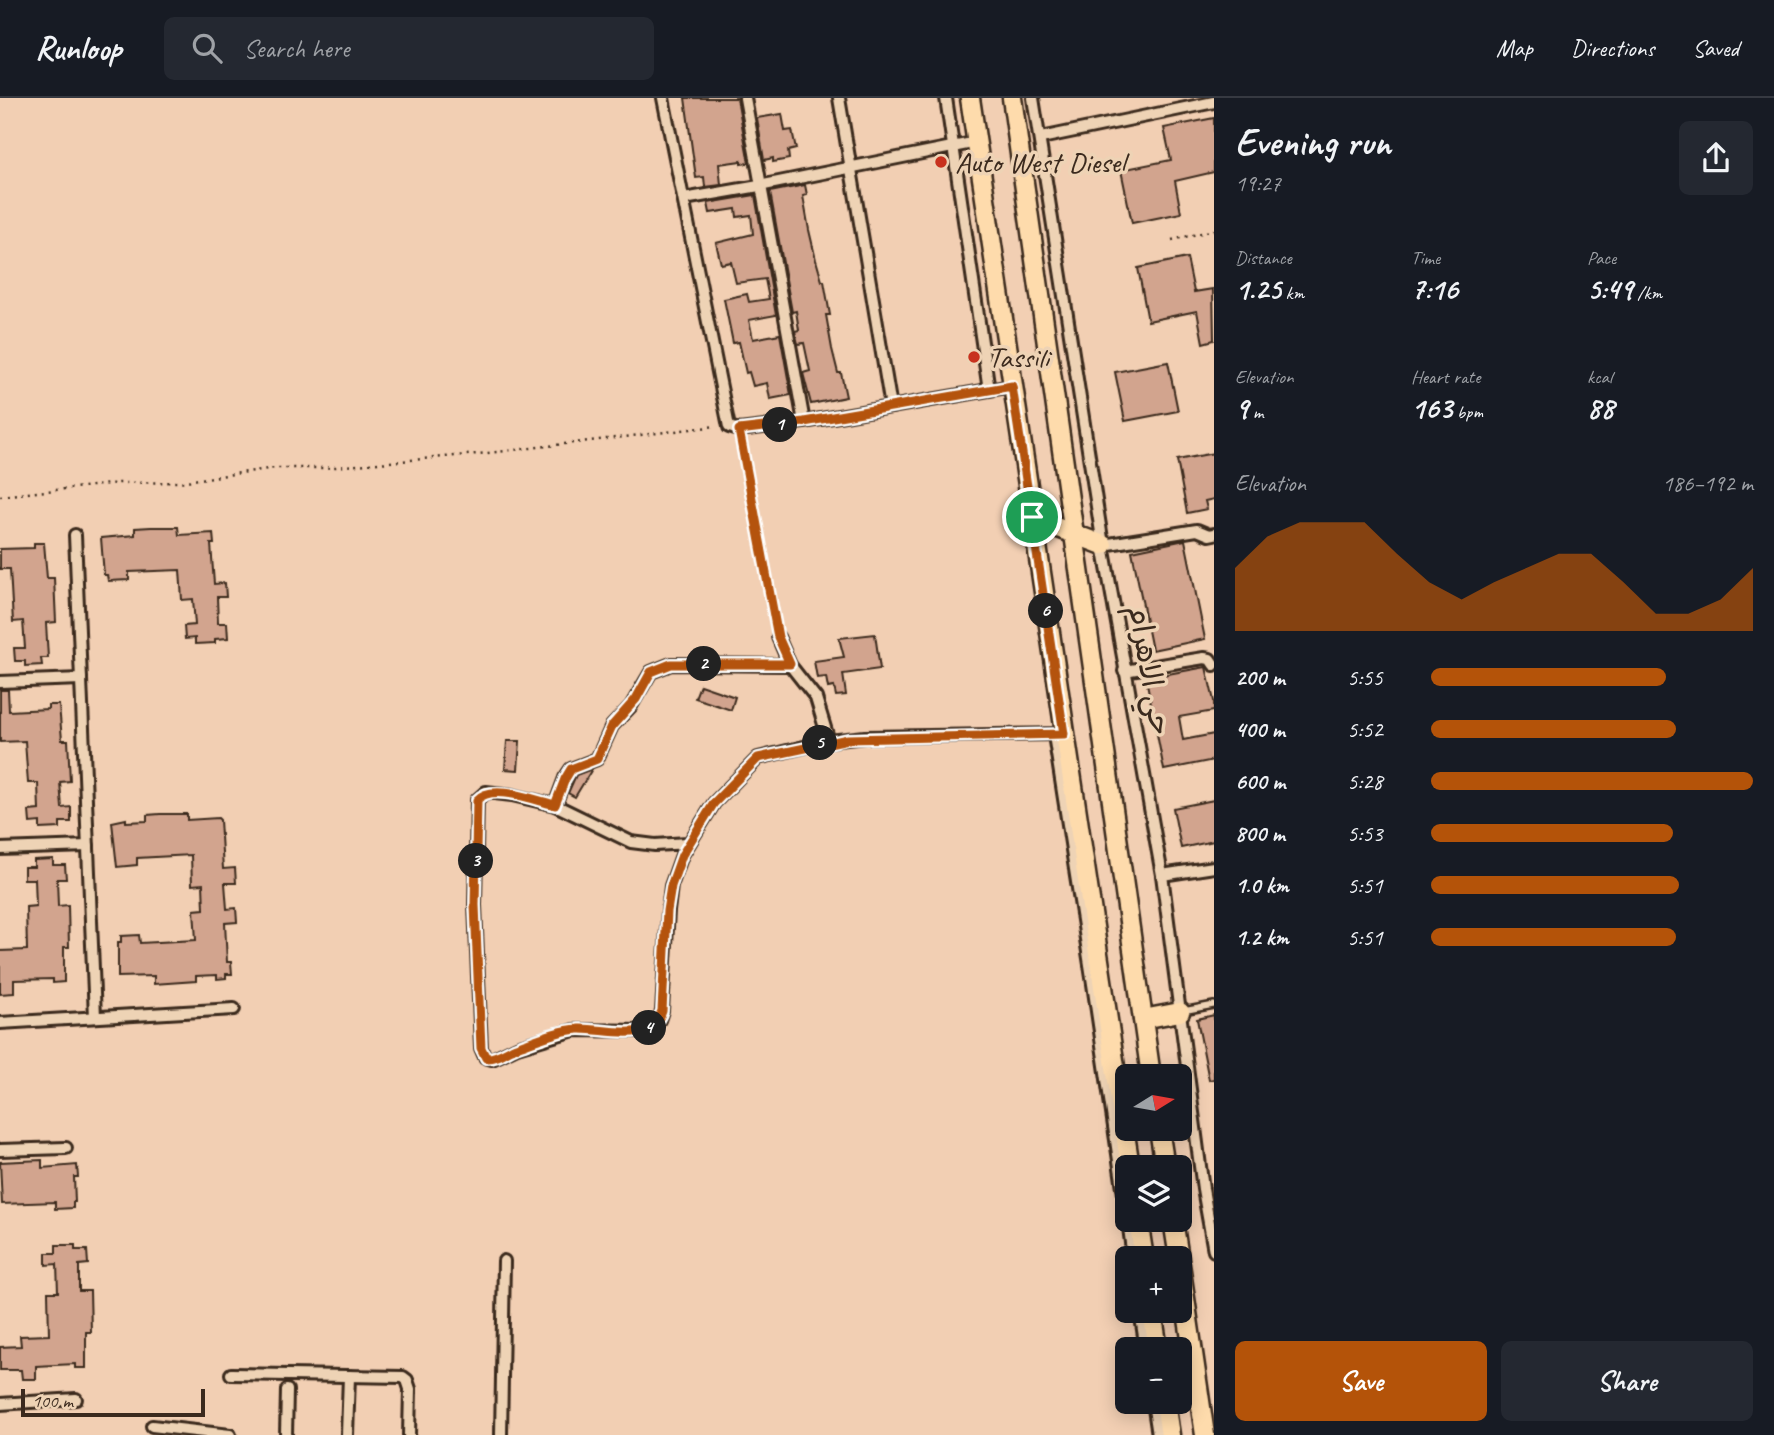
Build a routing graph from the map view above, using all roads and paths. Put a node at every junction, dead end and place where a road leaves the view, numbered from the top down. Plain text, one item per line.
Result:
1 (663, 98) edge
2 (745, 98) edge
3 (839, 98) edge
4 (946, 98) edge
5 (970, 98) edge
6 (1012, 98) edge
7 (1033, 98) edge
8 (1214, 102) edge
9 (1041, 138) junction
10 (977, 142) junction
11 (952, 146) junction
12 (851, 168) junction
13 (760, 186) junction
14 (684, 199) junction
15 (1214, 230) edge
16 (1172, 240) dead end
17 (1012, 386) junction
18 (989, 390) junction
19 (891, 407) junction
20 (804, 422) junction
21 (728, 425) junction
22 (739, 430) junction
23 (0, 496) edge
24 (1032, 517) junction
25 (1074, 534) junction
26 (1214, 534) edge
27 (75, 535) dead end
28 (1103, 545) junction
29 (778, 637) joint
30 (790, 664) junction
31 (1214, 665) edge
32 (1124, 671) junction
33 (81, 679) junction
34 (0, 682) edge
35 (1059, 734) junction
36 (830, 741) junction
37 (555, 805) junction
38 (688, 843) junction
39 (88, 846) junction
40 (0, 849) edge
41 (1214, 867) edge
42 (1162, 875) junction
43 (1214, 1005) edge
44 (234, 1009) dead end
45 (1180, 1012) junction
46 (95, 1017) junction
47 (1143, 1019) junction
48 (0, 1023) edge
49 (1149, 1064) edge
50 (66, 1148) dead end
51 (0, 1150) edge
52 (1118, 1155) edge
53 (1128, 1155) edge
54 (1213, 1237) edge
55 (1214, 1251) edge
56 (504, 1261) dead end
57 (1189, 1323) edge
58 (231, 1374) dead end
59 (349, 1376) junction
60 (287, 1390) dead end
61 (76, 1399) dead end
62 (0, 1404) edge
63 (1155, 1414) edge
64 (1167, 1414) edge
65 (152, 1426) dead end
66 (230, 1435) edge
67 (286, 1435) edge
68 (347, 1435) edge
69 (409, 1435) edge
70 (501, 1435) edge
71 (1158, 1435) edge
72 (1170, 1435) edge
73 (1205, 1435) edge

1 - 14 street
2 - 13 street
3 - 12 street
4 - 11 street
5 - 10 main road
6 - 25 main road
7 - 9 street, حي الاهرام
8 - 9 street
9 - 28 street, حي الاهرام
10 - 11 street
10 - 17 main road
11 - 12 street
11 - 18 street
12 - 13 street
12 - 19 street
13 - 14 street
13 - 20 street
14 - 21 street
15 - 16 path
17 - 18 street
17 - 24 main road
18 - 19 street
19 - 20 street
20 - 22 street
21 - 22 street
21 - 23 path
22 - 29 path
24 - 25 main road
24 - 35 main road
25 - 28 main road
25 - 47 main road
26 - 28 street
27 - 33 street
28 - 32 street, حي الاهرام
29 - 30 street
30 - 36 street
30 - 37 street
31 - 32 street
32 - 42 street, حي الاهرام
33 - 34 street
33 - 39 street
35 - 36 street
35 - 52 street
35 - 53 main road
36 - 38 street
37 - 38 street
37 - 38 street
39 - 40 street
39 - 46 street
41 - 42 street
42 - 45 street, حي الاهرام
43 - 45 lane
44 - 46 street
45 - 47 main road
45 - 54 street, حي الاهرام
46 - 48 street
47 - 49 main road
50 - 51 street
54 - 55 street, حي الاهرام
56 - 70 street
57 - 73 main road
58 - 59 street
59 - 68 street
59 - 69 street
60 - 67 street
61 - 62 street
63 - 71 street
64 - 72 main road
65 - 66 street

